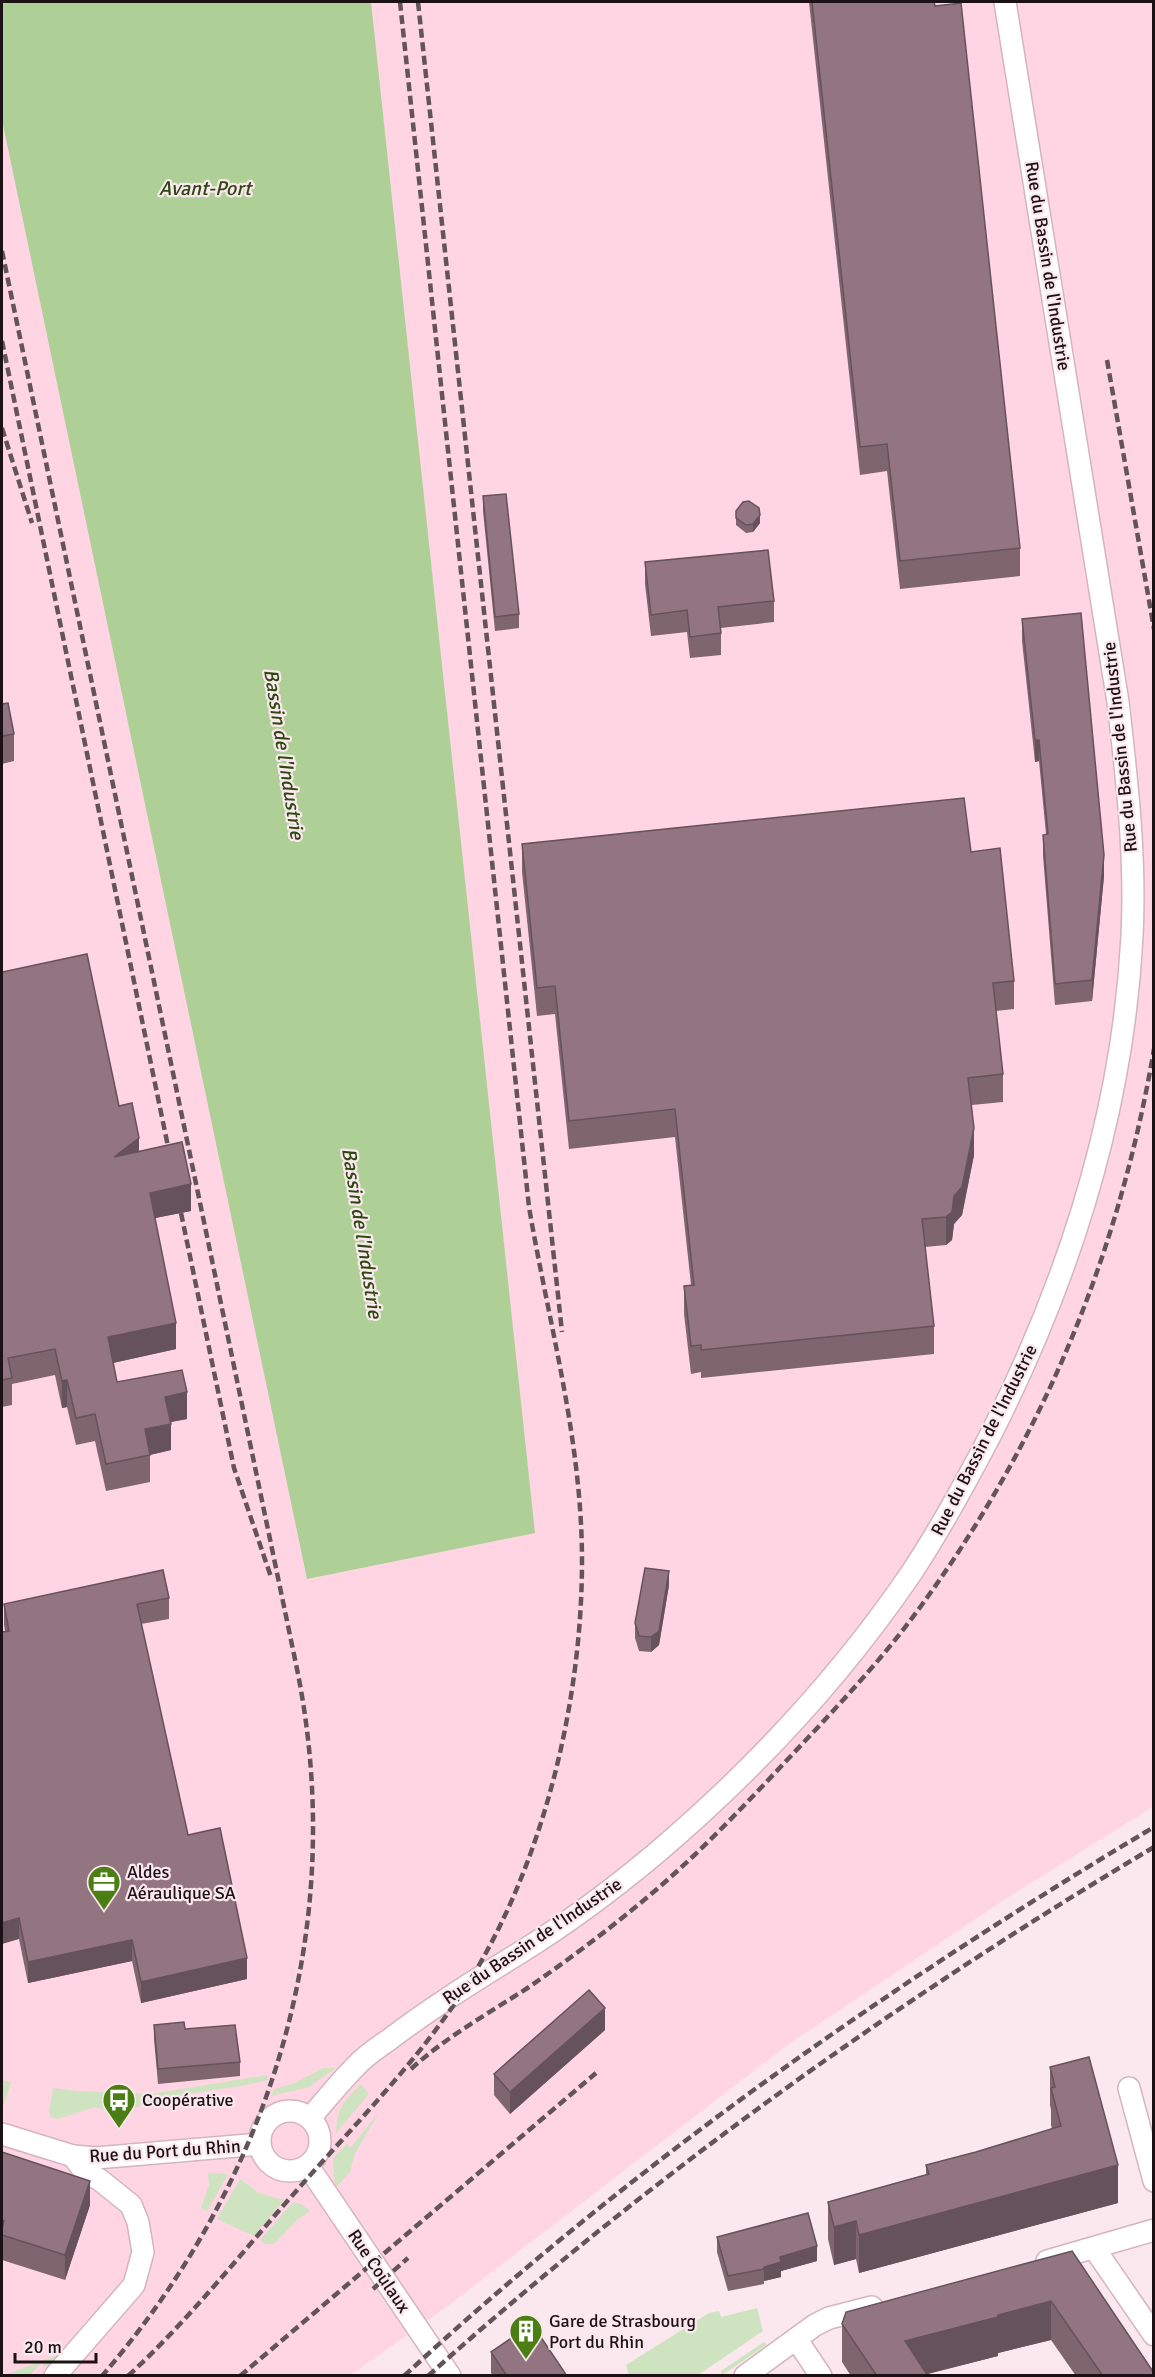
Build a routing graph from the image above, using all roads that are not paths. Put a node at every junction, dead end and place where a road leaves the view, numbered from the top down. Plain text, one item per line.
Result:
1 (1005, 2) edge
2 (1129, 2088) dead end
3 (310, 2118) junction
4 (2, 2133) edge
5 (260, 2145) junction
6 (73, 2156) junction
7 (308, 2166) junction
8 (1154, 2181) edge
9 (1154, 2230) edge
10 (1094, 2248) junction
11 (1028, 2266) edge
12 (888, 2302) edge
13 (1154, 2335) edge
14 (797, 2340) junction
15 (56, 2376) edge
16 (450, 2376) edge
17 (745, 2376) edge
18 (821, 2376) edge

1 - 3 street, Rue du Bassin de l'Industrie
2 - 8 street
3 - 5 street
3 - 7 street
4 - 6 street, Rue du Port du Rhin
5 - 6 street, Rue du Port du Rhin
5 - 7 street
6 - 15 street
7 - 16 street, Rue Coulaux
9 - 10 street
10 - 11 street
10 - 13 street
12 - 14 street
14 - 17 street
14 - 18 street

